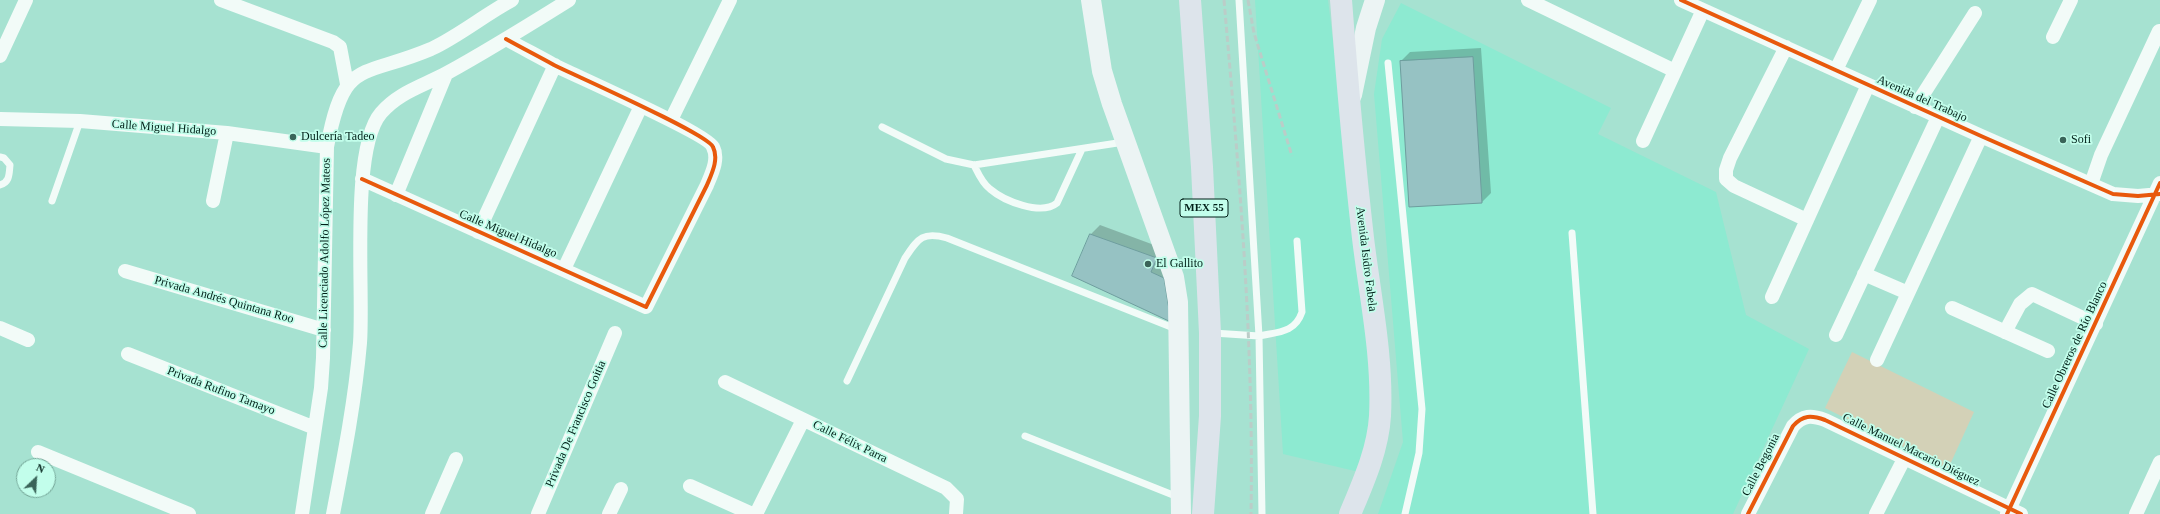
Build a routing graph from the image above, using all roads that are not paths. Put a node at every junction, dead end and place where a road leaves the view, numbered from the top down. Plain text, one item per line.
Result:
1 (26, 0) edge
2 (221, 0) edge
3 (569, 0) edge
4 (730, 0) edge
5 (1091, 0) edge
6 (1190, 0) edge
7 (1239, 0) edge
8 (1341, 0) edge
9 (1375, 0) edge
10 (1528, 0) edge
11 (1681, 0) edge
12 (1870, 0) edge
13 (2071, 0) edge
14 (500, 2) edge
15 (255, 6) edge
16 (1703, 10) junction
17 (1975, 13) dead end
18 (2159, 31) dead end
19 (2053, 37) dead end
20 (506, 39) junction
21 (1786, 47) junction
22 (2155, 50) edge
23 (0, 56) edge
24 (1388, 63) dead end
25 (554, 65) junction
26 (1836, 70) junction
27 (1675, 71) junction
28 (446, 74) junction
29 (346, 84) junction
30 (1868, 85) junction
31 (641, 106) junction
32 (1349, 107) junction
33 (1915, 107) junction
34 (1938, 117) junction
35 (0, 119) edge
36 (671, 120) junction
37 (80, 122) junction
38 (882, 127) dead end
39 (227, 133) junction
40 (1981, 136) junction
41 (1643, 141) dead end
42 (1125, 142) junction
43 (328, 147) junction
44 (1082, 149) junction
45 (0, 157) edge
46 (974, 165) junction
47 (362, 179) junction
48 (2091, 184) junction
49 (0, 185) edge
50 (2158, 190) edge
51 (396, 195) junction
52 (52, 201) dead end
53 (213, 201) dead end
54 (1807, 220) junction
55 (478, 232) junction
56 (1572, 233) dead end
57 (1297, 241) dead end
58 (564, 269) junction
59 (124, 271) dead end
60 (1864, 274) junction
61 (1908, 293) junction
62 (1772, 297) dead end
63 (1952, 308) dead end
64 (2096, 324) junction
65 (0, 328) edge
66 (324, 330) junction
67 (1178, 330) junction
68 (2005, 332) junction
69 (615, 333) dead end
70 (1210, 333) junction
71 (1836, 335) dead end
72 (1259, 336) junction
73 (28, 340) dead end
74 (2048, 351) dead end
75 (128, 354) dead end
76 (1877, 360) dead end
77 (847, 381) dead end
78 (725, 382) dead end
79 (1210, 416) junction
80 (803, 420) junction
81 (1793, 426) joint
82 (315, 428) junction
83 (1025, 436) dead end
84 (38, 452) dead end
85 (1905, 457) junction
86 (456, 459) dead end
87 (2160, 462) edge
88 (690, 486) dead end
89 (621, 488) dead end
90 (1180, 506) edge
91 (2012, 512) edge
92 (189, 514) edge
93 (302, 514) edge
94 (333, 514) edge
95 (432, 514) edge
96 (538, 514) edge
97 (609, 514) edge
98 (752, 514) edge
99 (756, 514) edge
100 (956, 514) edge
101 (1203, 514) edge
102 (1215, 514) edge
103 (1262, 514) edge
104 (1350, 514) edge
105 (1405, 514) edge
106 (1593, 514) edge
107 (1748, 514) edge
108 (1876, 514) edge
109 (2136, 514) edge

1 - 23 street
2 - 15 street
3 - 20 street
4 - 36 street
5 - 42 main road
6 - 70 highway, MEX 55
7 - 72 lane
8 - 32 highway, Avenida Isidro Fabela
9 - 32 main road
10 - 27 street
11 - 16 street, Avenida del Trabajo
12 - 26 street
13 - 19 street
14 - 29 street
15 - 29 street
16 - 21 street, Avenida del Trabajo
16 - 27 street
17 - 33 street
18 - 22 street
20 - 25 street
20 - 28 street
21 - 26 street, Avenida del Trabajo
21 - 54 street
22 - 48 street
24 - 105 lane
25 - 31 street
25 - 55 street
26 - 30 street, Avenida del Trabajo
27 - 41 street
28 - 47 street
28 - 51 street
29 - 43 street, Calle Licenciado Adolfo López Mateos
30 - 33 street, Avenida del Trabajo
30 - 54 street
31 - 36 street
31 - 58 street
32 - 104 highway, Avenida Isidro Fabela
33 - 34 street, Avenida del Trabajo
34 - 40 street, Avenida del Trabajo
34 - 60 street
35 - 37 street, Calle Miguel Hidalgo
36 - 58 street, Calle Miguel Hidalgo
37 - 39 street, Calle Miguel Hidalgo
37 - 52 lane
38 - 46 lane
39 - 43 street, Calle Miguel Hidalgo
39 - 53 street
40 - 48 street, Avenida del Trabajo
40 - 61 street
42 - 44 lane
42 - 67 main road
43 - 66 street, Calle Licenciado Adolfo López Mateos
44 - 46 lane
44 - 46 lane
45 - 49 lane
47 - 51 street, Calle Miguel Hidalgo
47 - 94 street
48 - 50 street, Avenida del Trabajo
50 - 64 street, Calle Obreros de Río Blanco
51 - 55 street, Calle Miguel Hidalgo
54 - 62 street
55 - 58 street, Calle Miguel Hidalgo
56 - 106 lane
57 - 72 lane
59 - 66 street, Privada Andrés Quintana Roo
60 - 61 street
60 - 71 street
61 - 76 street
63 - 68 street
64 - 68 street
64 - 91 street, Calle Obreros de Río Blanco
65 - 73 street
66 - 82 street, Calle Licenciado Adolfo López Mateos
67 - 77 lane
67 - 90 main road
68 - 74 street
69 - 96 street, Privada De Francisco Goitia
70 - 72 lane
70 - 79 highway, MEX 55
72 - 103 lane
75 - 82 street, Privada Rufino Tamayo
78 - 80 street, Calle Félix Parra
79 - 101 highway, MEX 55
79 - 102 highway
80 - 99 street
80 - 100 street, Calle Félix Parra
81 - 85 street, Calle Manuel Macario Diéguez
81 - 107 street, Calle Begonia
82 - 93 street, Calle Licenciado Adolfo López Mateos
83 - 90 lane
84 - 92 street
85 - 91 street, Calle Manuel Macario Diéguez
85 - 108 street
86 - 95 street
87 - 109 street
88 - 98 street
89 - 97 street

